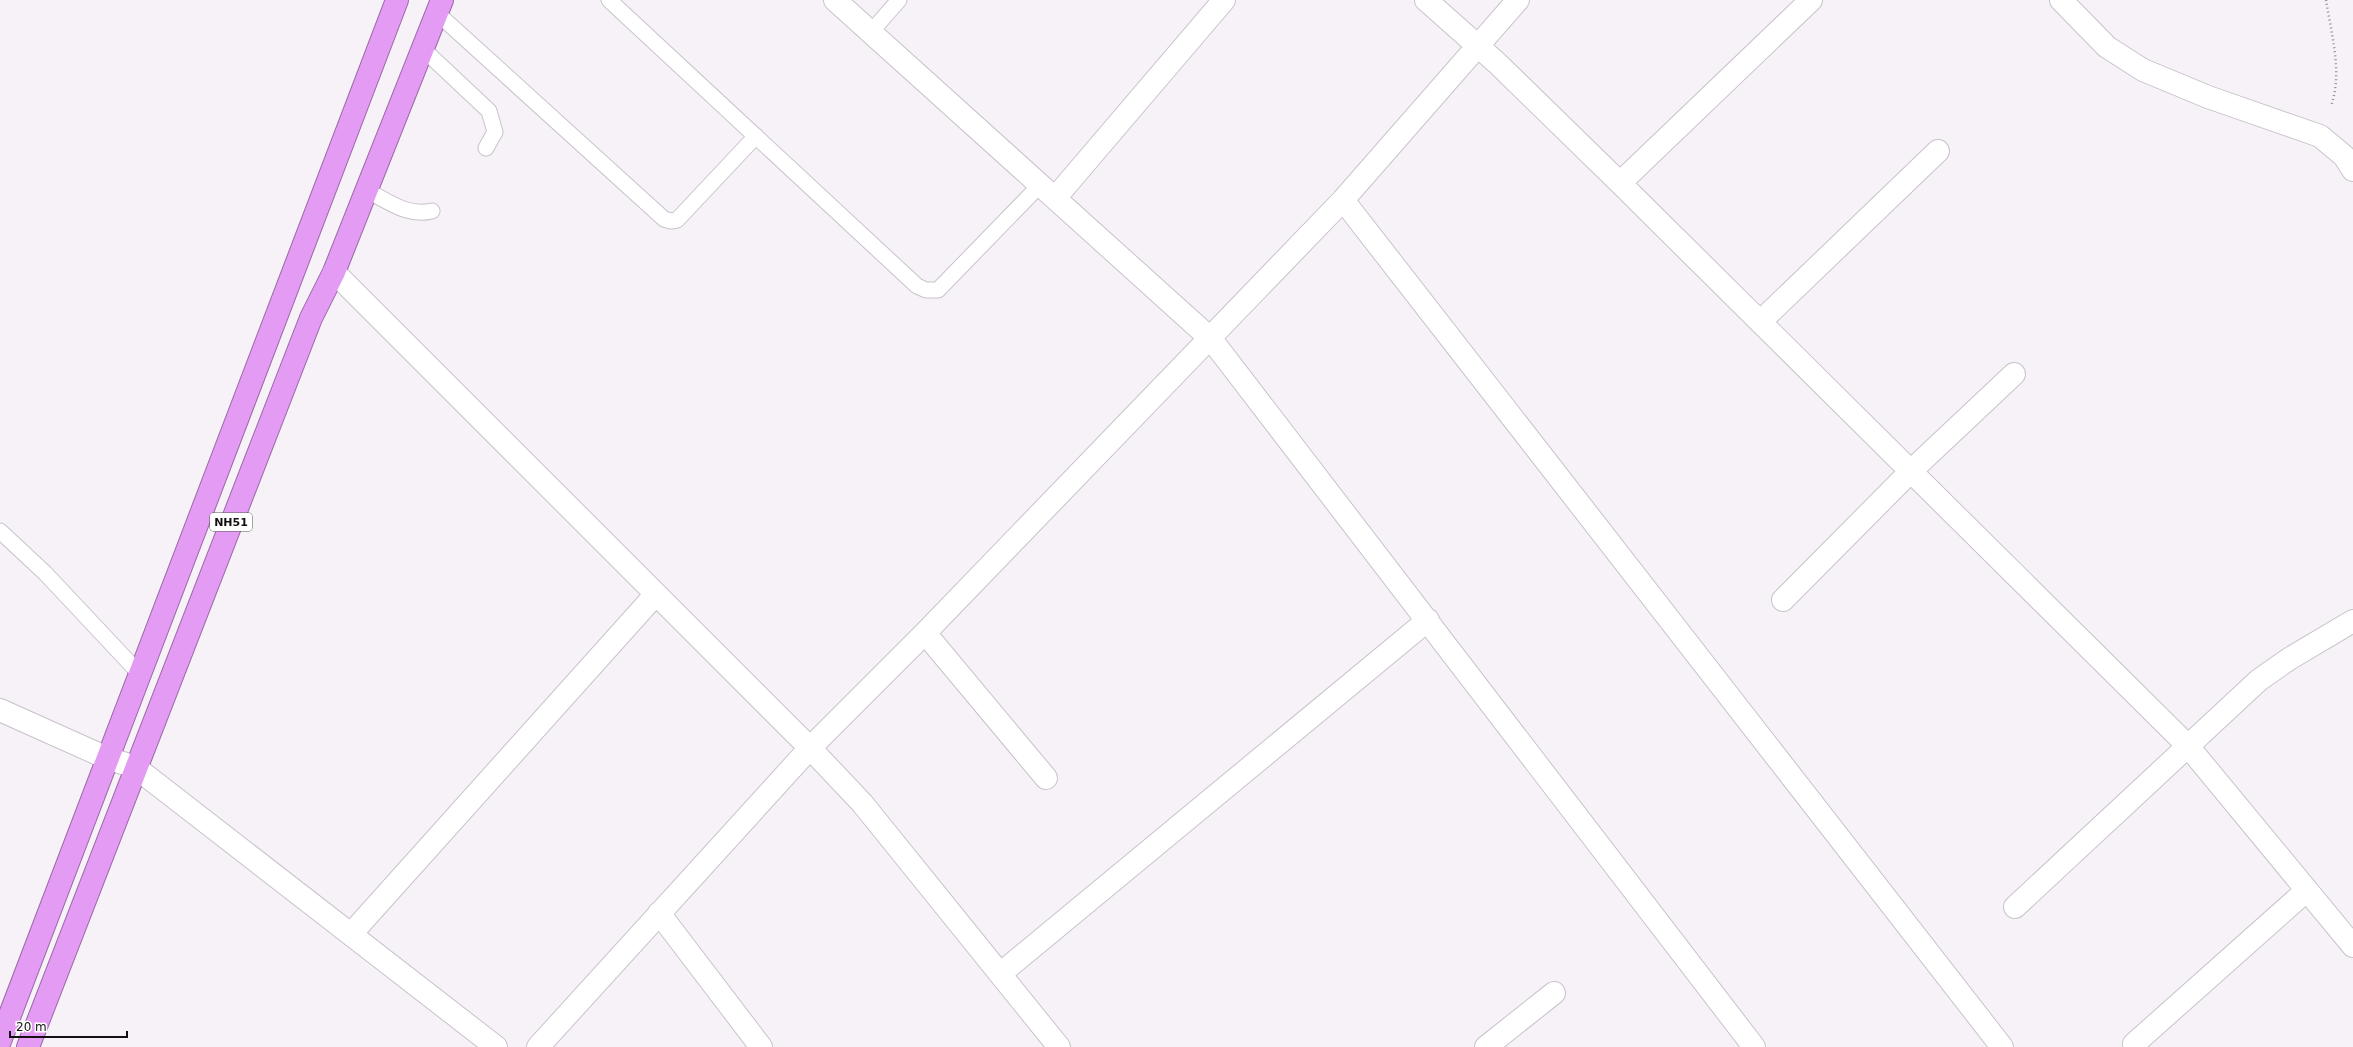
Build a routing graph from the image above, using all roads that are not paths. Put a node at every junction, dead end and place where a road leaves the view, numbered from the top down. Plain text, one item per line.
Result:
1 (396, 0) edge
2 (609, 0) edge
3 (835, 0) edge
4 (899, 0) edge
5 (1224, 0) edge
6 (1426, 0) edge
7 (1518, 0) edge
8 (1811, 0) edge
9 (2061, 0) edge
10 (440, 7) edge
11 (871, 32) junction
12 (1478, 46) junction
13 (423, 49) junction
14 (756, 136) junction
15 (486, 148) dead end
16 (1938, 151) dead end
17 (2353, 170) edge
18 (1620, 182) junction
19 (366, 190) junction
20 (1048, 191) junction
21 (1343, 200) junction
22 (432, 211) dead end
23 (334, 272) junction
24 (1760, 322) junction
25 (1211, 338) junction
26 (2014, 374) dead end
27 (1911, 471) junction
28 (0, 532) edge
29 (656, 594) junction
30 (1783, 600) dead end
31 (1428, 620) junction
32 (2353, 620) edge
33 (925, 633) junction
34 (139, 673) junction
35 (0, 710) edge
36 (2187, 745) junction
37 (810, 748) junction
38 (107, 758) junction
39 (135, 767) junction
40 (1046, 778) dead end
41 (2307, 890) junction
42 (2015, 907) dead end
43 (659, 913) junction
44 (351, 934) junction
45 (2353, 946) edge
46 (1000, 974) junction
47 (1554, 993) dead end
48 (0, 1041) edge
49 (2134, 1044) dead end
50 (28, 1047) edge
51 (496, 1047) edge
52 (538, 1047) edge
53 (761, 1047) edge
54 (1059, 1047) edge
55 (1486, 1047) edge
56 (1754, 1047) edge
57 (2002, 1047) edge

1 - 34 highway, NH51
2 - 14 lane
3 - 11 street
4 - 11 lane
5 - 20 street
6 - 12 street
7 - 12 street
8 - 18 street
9 - 17 street
10 - 13 highway, NH51
10 - 14 lane
11 - 20 street
12 - 18 street
12 - 21 street
13 - 15 lane
13 - 19 highway, NH51
14 - 20 lane
16 - 24 street
18 - 24 street
19 - 22 lane
19 - 23 highway, NH51
20 - 25 street
21 - 25 street
21 - 57 street
23 - 29 street
23 - 39 highway, NH51
24 - 27 street
25 - 31 street
25 - 33 street
26 - 27 street
27 - 30 street
27 - 36 street
28 - 34 lane
29 - 37 street
29 - 44 street
31 - 46 street
31 - 56 street
32 - 36 street
33 - 37 street
33 - 40 street
34 - 38 highway, NH51
35 - 38 street
36 - 41 street
36 - 42 street
37 - 43 street
37 - 46 street
38 - 39 street
38 - 48 highway, NH51
39 - 44 street
39 - 50 highway, NH51
41 - 45 street
41 - 49 street
43 - 52 street
43 - 53 street
44 - 51 street
46 - 54 street
47 - 55 street

